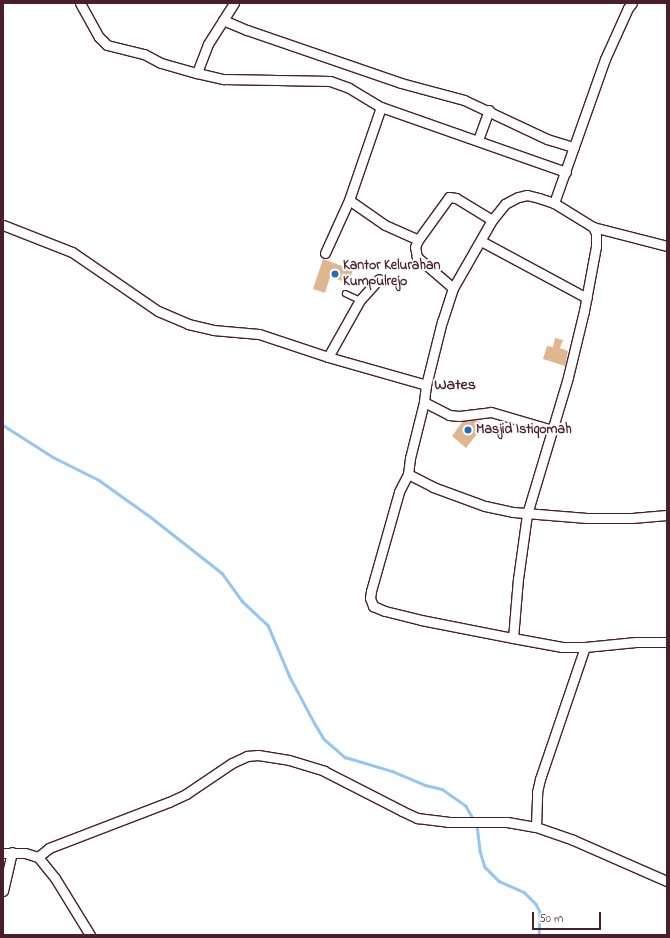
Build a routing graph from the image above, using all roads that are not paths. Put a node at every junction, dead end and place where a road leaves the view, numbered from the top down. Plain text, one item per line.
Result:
1 (80, 3) edge
2 (234, 3) edge
3 (632, 3) edge
4 (223, 20) junction
5 (197, 74) junction
6 (380, 106) junction
7 (489, 110) junction
8 (478, 140) junction
9 (574, 147) junction
10 (566, 172) junction
11 (349, 200) junction
12 (554, 203) junction
13 (492, 220) junction
14 (3, 225) edge
15 (593, 227) junction
16 (418, 240) junction
17 (481, 241) junction
18 (667, 246) edge
19 (325, 253) dead end
20 (378, 279) dead end
21 (453, 288) junction
22 (345, 293) dead end
23 (586, 298) junction
24 (360, 300) junction
25 (328, 357) junction
26 (426, 385) junction
27 (424, 402) junction
28 (552, 430) junction
29 (408, 474) junction
30 (528, 514) junction
31 (667, 515) edge
32 (513, 638) junction
33 (667, 642) edge
34 (585, 647) junction
35 (536, 827) junction
36 (7, 852) edge
37 (38, 857) junction
38 (667, 881) edge
39 (3, 891) edge
40 (90, 935) edge

1 - 5 street
2 - 4 street
3 - 9 street
4 - 5 street
4 - 7 street
5 - 6 street
6 - 8 street
6 - 11 street
7 - 8 street
7 - 9 street
8 - 10 street
9 - 10 street
10 - 12 street
11 - 16 street
11 - 19 street
12 - 13 street
12 - 15 street
13 - 16 street
13 - 17 street
14 - 25 street
15 - 18 street
15 - 23 street
16 - 21 street
17 - 21 street
17 - 23 street
20 - 24 street
21 - 26 street
22 - 24 lane
23 - 28 street
24 - 25 street
25 - 26 street
26 - 27 street
27 - 28 street
27 - 29 street
28 - 30 street
29 - 30 street
29 - 32 street
30 - 31 street
30 - 32 street
32 - 34 street
33 - 34 street
34 - 35 street
35 - 37 street
35 - 38 street
36 - 37 street
36 - 39 street
37 - 40 street

